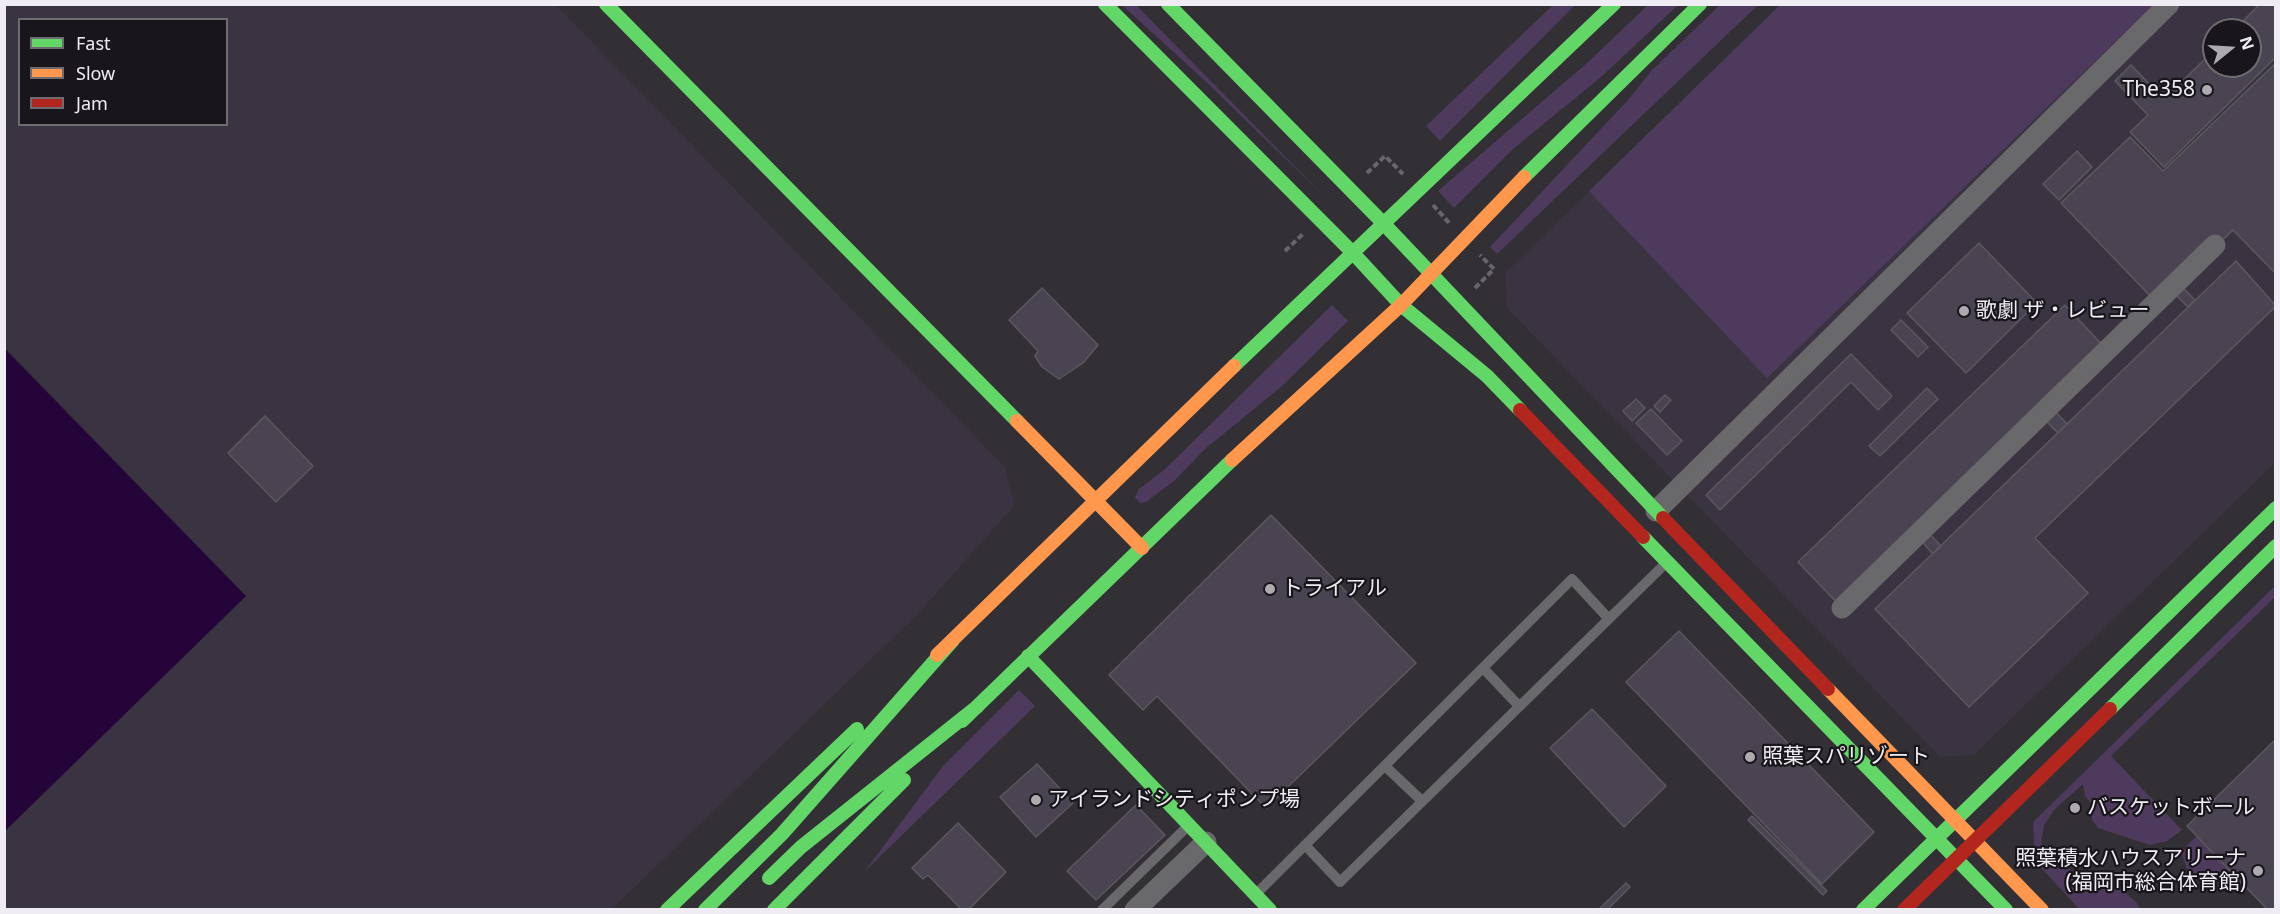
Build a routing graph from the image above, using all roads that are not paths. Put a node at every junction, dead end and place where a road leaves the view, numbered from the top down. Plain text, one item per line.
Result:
1 (606, 4) edge
2 (1105, 4) edge
3 (1168, 4) edge
4 (1614, 4) edge
5 (1700, 4) edge
6 (2169, 4) edge
7 (1384, 224) junction
8 (2215, 245) dead end
9 (1353, 253) junction
10 (1431, 274) junction
11 (1401, 305) junction
12 (1093, 501) junction
13 (2276, 508) edge
14 (1656, 511) junction
15 (2276, 546) edge
16 (1142, 548) junction
17 (1667, 563) junction
18 (1842, 608) dead end
19 (1608, 618) junction
20 (953, 640) junction
21 (1028, 656) junction
22 (1483, 668) junction
23 (978, 706) junction
24 (1519, 706) junction
25 (1384, 766) junction
26 (1422, 801) junction
27 (1956, 821) junction
28 (1189, 825) junction
29 (1938, 839) junction
30 (1975, 841) junction
31 (1206, 843) junction
32 (1305, 845) junction
33 (1958, 858) junction
34 (761, 886) dead end
35 (1255, 894) junction
36 (667, 909) edge
37 (705, 909) edge
38 (774, 909) edge
39 (1102, 909) edge
40 (1135, 909) edge
41 (1270, 909) edge
42 (1863, 909) edge
43 (1904, 909) edge
44 (2006, 909) edge
45 (2042, 909) edge

1 - 12 main road
2 - 9 main road
3 - 7 main road
4 - 7 main road
5 - 10 main road
6 - 14 street
7 - 9 main road
7 - 10 main road
8 - 18 street
9 - 11 main road
9 - 12 main road
10 - 11 main road
10 - 14 main road
11 - 16 main road
11 - 17 main road
12 - 16 main road
12 - 20 main road
13 - 27 main road
14 - 27 main road
15 - 30 main road
16 - 21 main road
17 - 19 lane
17 - 29 main road
19 - 22 lane
19 - 24 lane
20 - 36 main road
20 - 37 main road
21 - 23 main road
21 - 28 main road
22 - 24 lane
22 - 25 lane
23 - 34 main road
23 - 38 main road
24 - 26 lane
25 - 26 lane
25 - 32 lane
26 - 32 lane
27 - 29 main road
27 - 30 main road
28 - 31 main road
28 - 39 lane
29 - 33 main road
29 - 42 main road
30 - 33 main road
30 - 45 main road
31 - 35 main road
31 - 40 street
32 - 35 lane
33 - 43 main road
33 - 44 main road
35 - 41 main road

